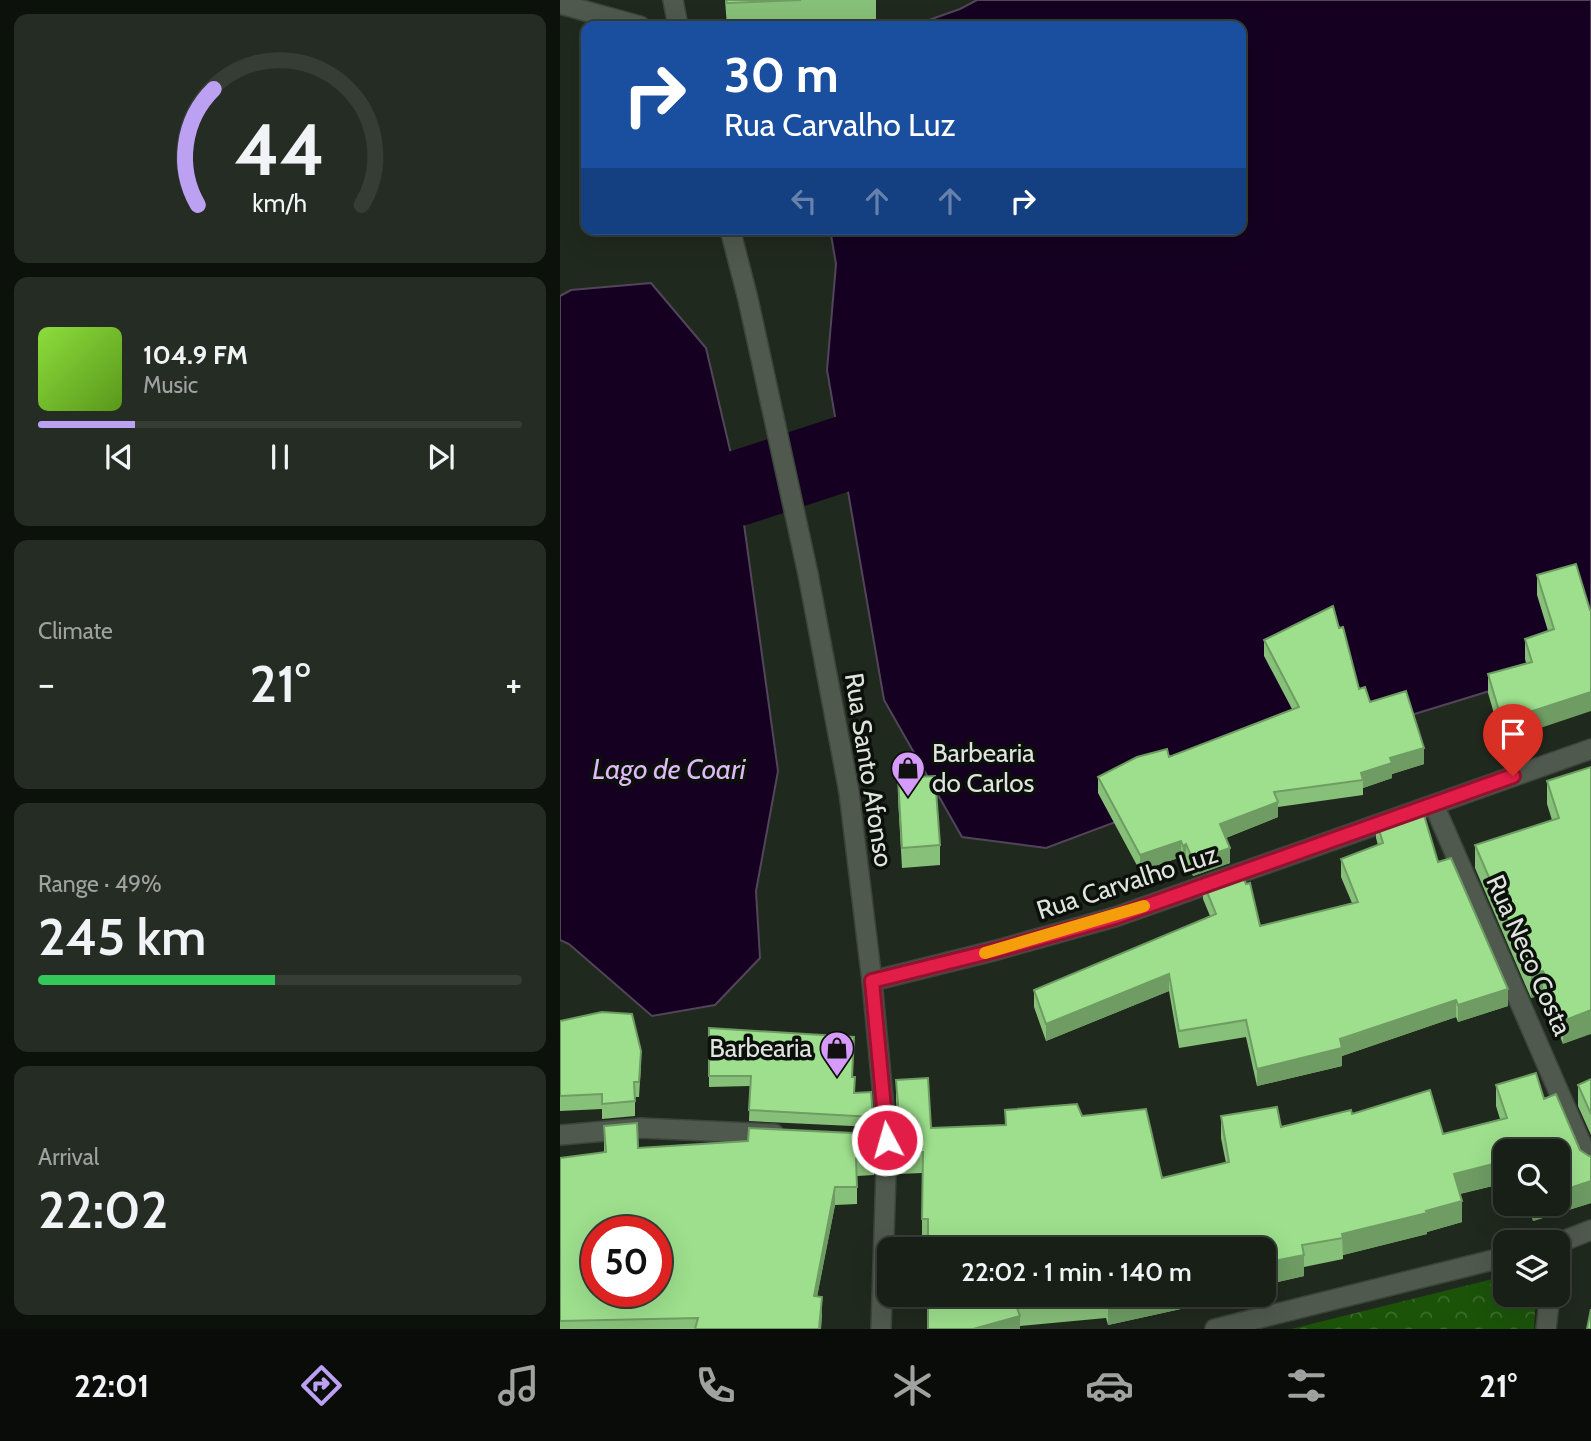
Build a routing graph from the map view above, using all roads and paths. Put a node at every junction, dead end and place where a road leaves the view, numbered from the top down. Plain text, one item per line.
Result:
1 (673, 0) edge
2 (560, 4) edge
3 (622, 21) edge
4 (677, 21) edge
5 (732, 235) edge
6 (1591, 749) edge
7 (1434, 804) junction
8 (872, 981) junction
9 (560, 1135) edge
10 (791, 1135) edge
11 (1591, 1166) edge
12 (1591, 1230) edge
13 (1570, 1238) edge
14 (1493, 1260) edge
15 (1549, 1307) edge
16 (881, 1329) edge
17 (1215, 1329) edge
18 (1546, 1329) edge

1 - 4 street
2 - 3 street
5 - 8 street, Rua Santo Afonso
6 - 7 street, Rua Carvalho Luz
7 - 8 street, Rua Carvalho Luz
7 - 11 street, Rua Neco Costa
8 - 16 street, Rua Santo Afonso
9 - 10 street
12 - 13 street
14 - 17 street
15 - 18 street

